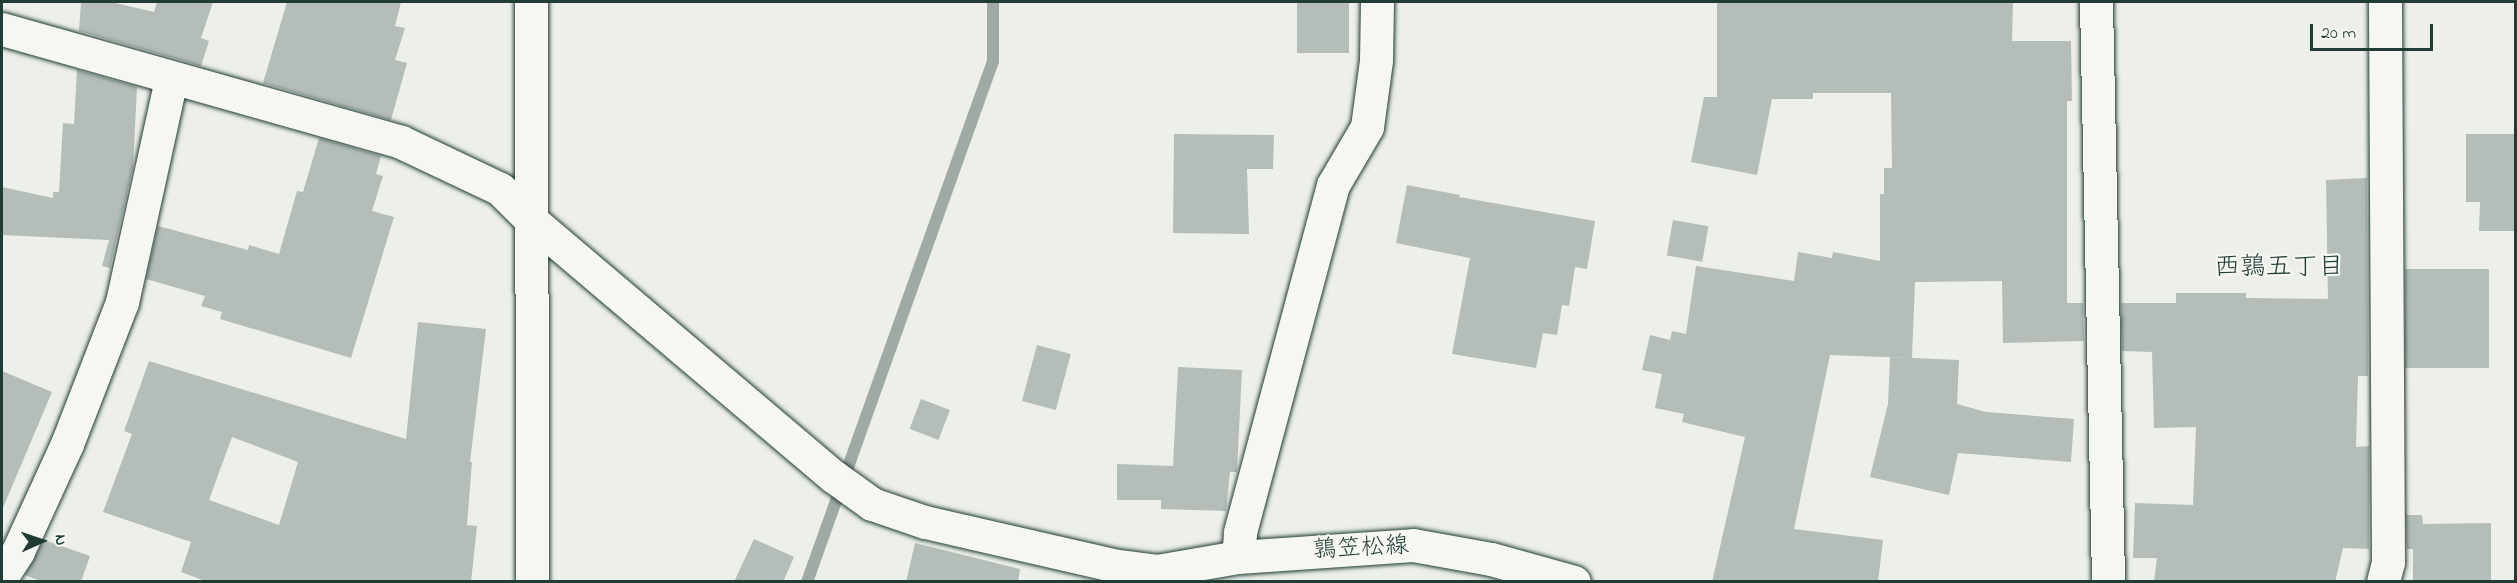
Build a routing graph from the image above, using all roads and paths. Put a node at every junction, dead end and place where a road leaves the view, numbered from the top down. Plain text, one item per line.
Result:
1 (531, 2) edge
2 (1377, 2) edge
3 (2096, 2) edge
4 (2385, 2) edge
5 (2, 29) edge
6 (171, 79) junction
7 (531, 220) junction
8 (1238, 557) junction
9 (2, 576) edge
10 (1156, 576) edge
11 (531, 582) edge
12 (1574, 582) edge
13 (2108, 582) edge
14 (2383, 582) edge

1 - 7 street
2 - 8 street
3 - 13 street
4 - 14 street
5 - 6 street, 鶉笠松線
6 - 7 street, 鶉笠松線
6 - 9 street
7 - 10 street, 鶉笠松線
7 - 11 street
8 - 10 street, 鶉笠松線
8 - 12 street, 鶉笠松線

